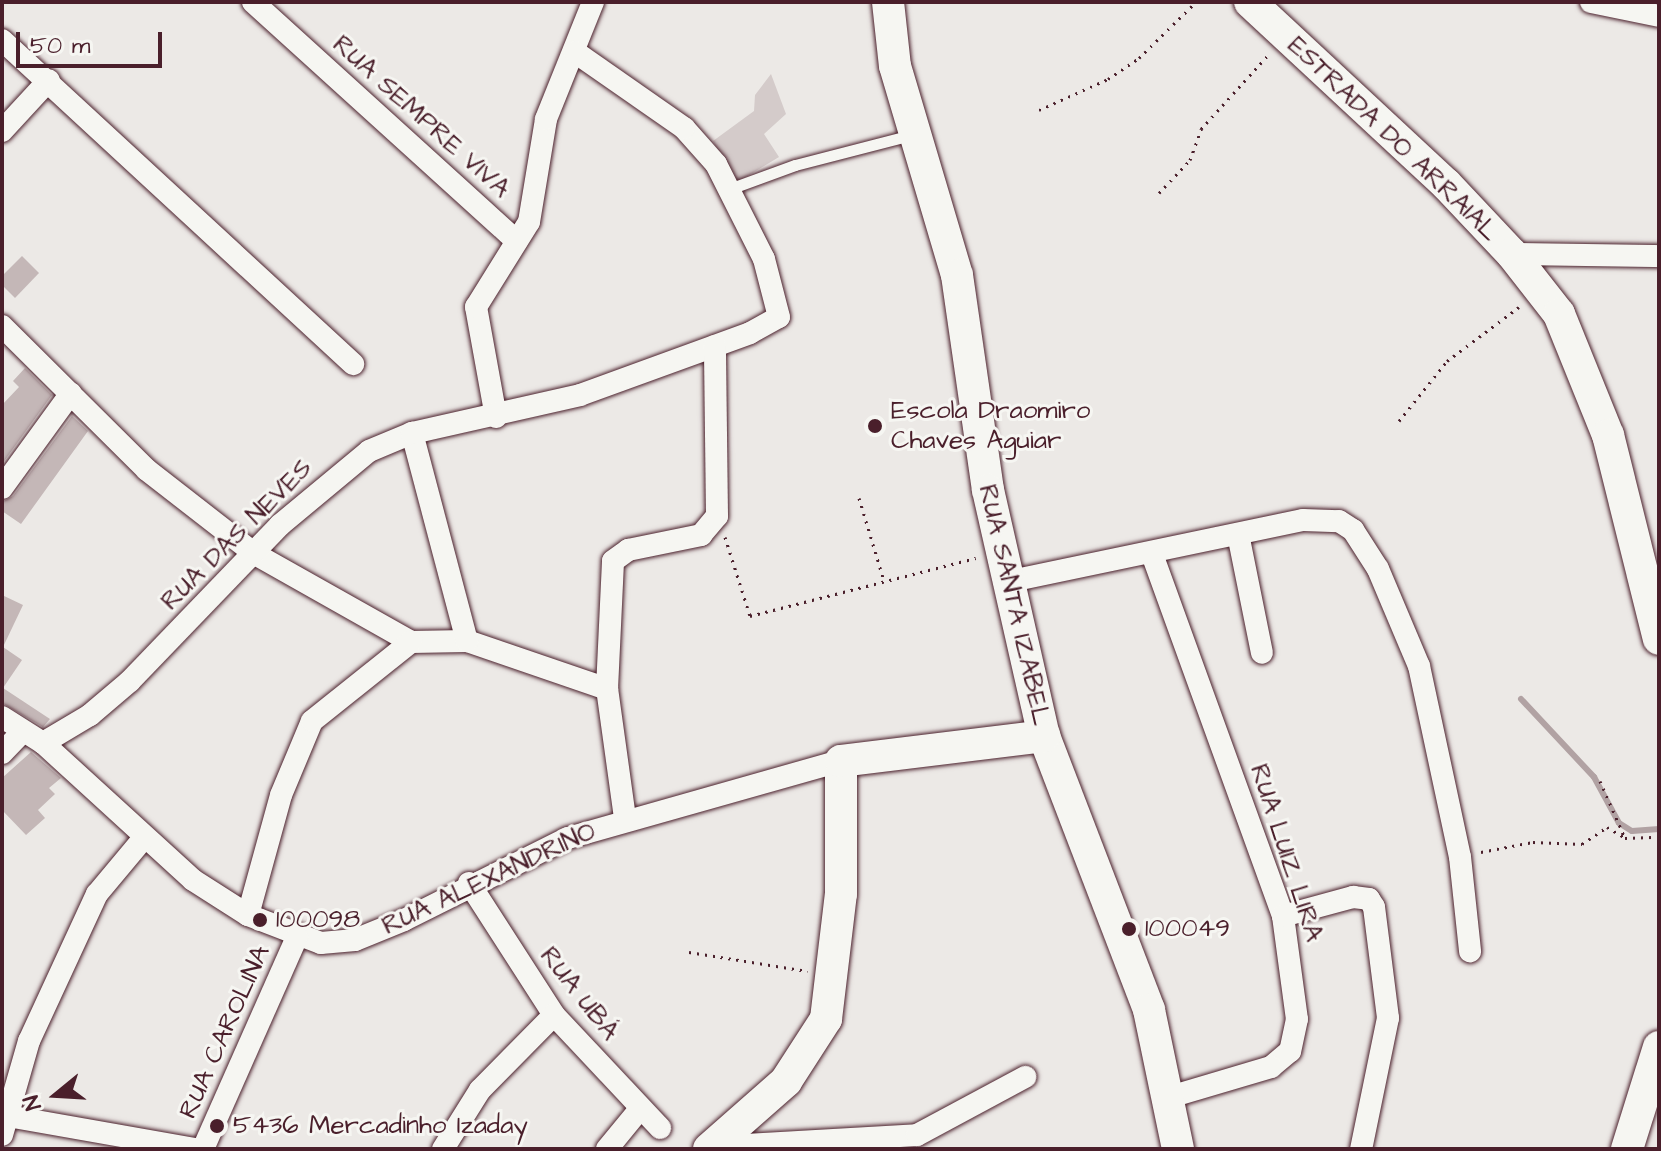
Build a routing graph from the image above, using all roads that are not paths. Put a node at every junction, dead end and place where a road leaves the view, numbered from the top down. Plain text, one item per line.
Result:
1 (253, 2) edge
2 (593, 2) edge
3 (888, 2) edge
4 (1250, 2) edge
5 (1594, 3) edge
6 (1659, 16) edge
7 (2, 40) edge
8 (575, 52) junction
9 (49, 80) junction
10 (2, 131) edge
11 (915, 134) junction
12 (732, 188) junction
13 (517, 241) junction
14 (1512, 254) junction
15 (1659, 256) edge
16 (2, 326) edge
17 (715, 346) junction
18 (353, 364) dead end
19 (71, 393) junction
20 (496, 417) junction
21 (412, 433) junction
22 (2, 488) edge
23 (1238, 534) junction
24 (255, 554) junction
25 (1152, 554) junction
26 (1007, 566) junction
27 (1654, 585) edge
28 (1659, 639) edge
29 (467, 641) junction
30 (411, 642) junction
31 (1262, 653) dead end
32 (607, 689) junction
33 (2, 717) edge
34 (22, 732) junction
35 (1044, 736) junction
36 (43, 743) junction
37 (2, 753) edge
38 (841, 761) junction
39 (625, 818) junction
40 (143, 839) junction
41 (469, 883) junction
42 (248, 915) junction
43 (1283, 916) junction
44 (297, 937) junction
45 (1470, 951) dead end
46 (554, 1015) junction
47 (1657, 1060) edge
48 (1025, 1077) dead end
49 (1170, 1097) junction
50 (639, 1110) junction
51 (5, 1122) edge
52 (660, 1128) dead end
53 (710, 1148) edge
54 (195, 1149) edge
55 (203, 1149) edge
56 (443, 1149) edge
57 (607, 1149) edge
58 (1178, 1149) edge
59 (1361, 1149) edge
60 (1627, 1149) edge

1 - 13 street, RUA SEMPRE VIVA
2 - 8 street
3 - 11 street, RUA SANTA IZABEL
4 - 14 street, ESTRADA DO ARRAIAL
5 - 6 street
7 - 9 street
8 - 12 street
8 - 13 street
9 - 10 street
9 - 18 street
11 - 12 lane
11 - 26 street, RUA SANTA IZABEL
12 - 17 street, RUA DAS NEVES
13 - 20 street
14 - 15 street
14 - 27 street, ESTRADA DO ARRAIAL
16 - 19 street
17 - 20 street, RUA DAS NEVES
17 - 32 street
19 - 22 street
19 - 24 street
20 - 21 street, RUA DAS NEVES
21 - 24 street, RUA DAS NEVES
21 - 29 street
23 - 25 street
23 - 31 street
23 - 45 street
24 - 30 street
24 - 36 street, RUA DAS NEVES
25 - 26 street
25 - 43 street, RUA LUIZ LIRA
26 - 35 street, RUA SANTA IZABEL
27 - 28 street, ESTRADA DO ARRAIAL
29 - 30 street
29 - 32 street
30 - 42 street
32 - 39 street
33 - 34 street, RUA ALEXANDRINO
34 - 36 street, RUA ALEXANDRINO
34 - 37 street
35 - 38 street, RUA ALEXANDRINO
35 - 49 street, RUA SANTA IZABEL
36 - 40 street, RUA ALEXANDRINO
38 - 39 street, RUA ALEXANDRINO
38 - 53 street
39 - 41 street, RUA ALEXANDRINO
40 - 42 street, RUA ALEXANDRINO
40 - 51 street
41 - 44 street, RUA ALEXANDRINO
41 - 46 street, RUA UBÁ
42 - 44 street, RUA ALEXANDRINO
43 - 49 street, RUA LUIZ LIRA
43 - 59 street
44 - 55 street, RUA CAROLINA
46 - 50 street, RUA UBÁ
46 - 56 street
47 - 60 street
48 - 53 street
49 - 58 street, RUA SANTA IZABEL
50 - 52 street, RUA UBÁ
50 - 57 street
51 - 54 street

